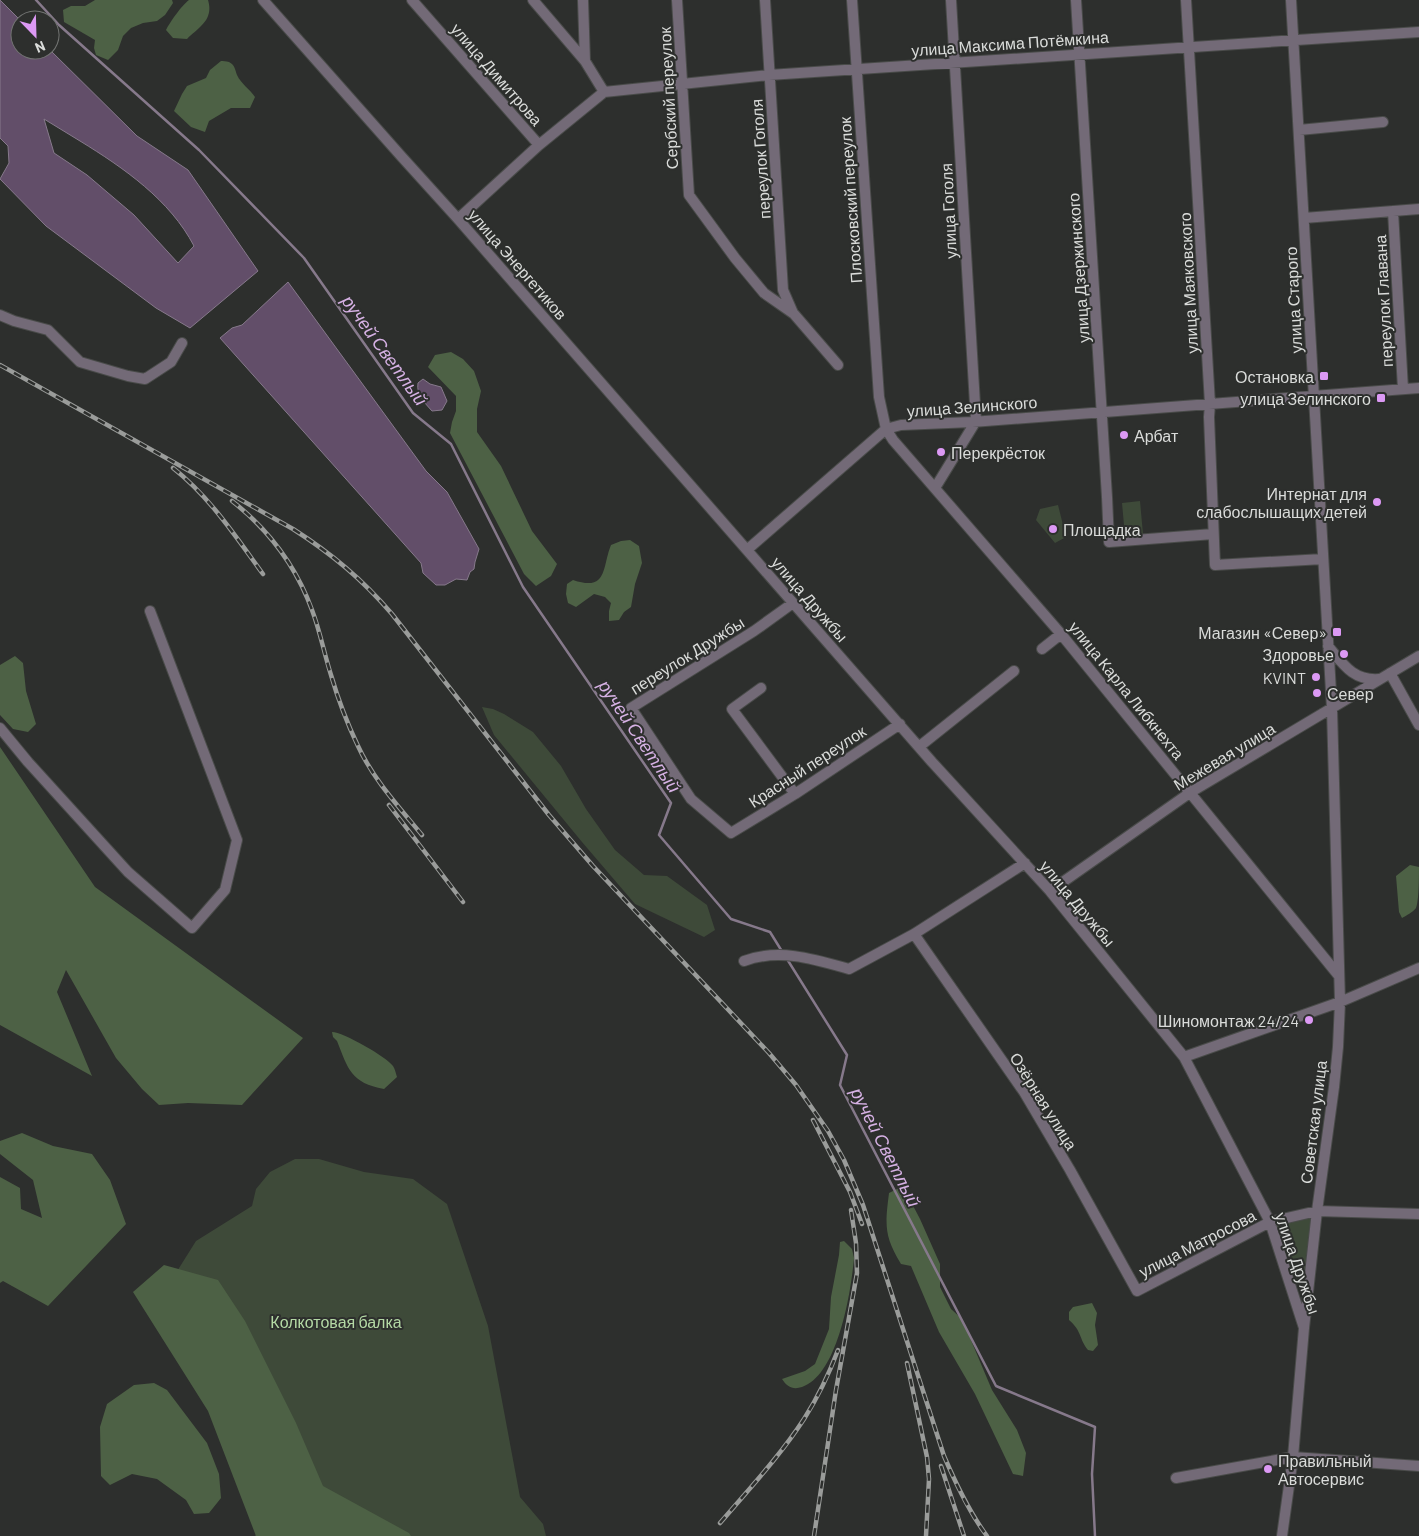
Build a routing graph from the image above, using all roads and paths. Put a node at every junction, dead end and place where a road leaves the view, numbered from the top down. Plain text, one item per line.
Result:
1 (263, 0) edge
2 (412, 0) edge
3 (533, 0) edge
4 (583, 0) edge
5 (677, 0) edge
6 (765, 0) edge
7 (852, 0) edge
8 (952, 0) edge
9 (1076, 0) edge
10 (1186, 0) edge
11 (1291, 0) edge
12 (1419, 32) edge
13 (1293, 40) junction
14 (1188, 47) junction
15 (1080, 54) junction
16 (585, 61) junction
17 (954, 62) junction
18 (856, 69) junction
19 (769, 75) junction
20 (682, 84) junction
21 (604, 92) junction
22 (1383, 122) dead end
23 (1299, 130) junction
24 (539, 145) junction
25 (1419, 209) edge
26 (1394, 211) junction
27 (1304, 218) junction
28 (458, 219) junction
29 (0, 314) edge
30 (794, 314) junction
31 (182, 343) dead end
32 (838, 365) dead end
33 (1419, 388) edge
34 (1403, 389) junction
35 (1314, 396) junction
36 (1210, 404) junction
37 (1102, 412) junction
38 (976, 421) junction
39 (886, 429) junction
40 (935, 488) junction
41 (1213, 534) junction
42 (748, 549) junction
43 (1323, 559) junction
44 (793, 603) junction
45 (150, 611) dead end
46 (1061, 634) junction
47 (1328, 646) junction
48 (1042, 649) dead end
49 (1419, 656) edge
50 (1014, 671) dead end
51 (1390, 673) junction
52 (1380, 679) junction
53 (761, 688) dead end
54 (1332, 709) junction
55 (900, 724) junction
56 (1419, 725) edge
57 (0, 728) edge
58 (920, 746) junction
59 (1191, 792) junction
60 (795, 794) junction
61 (731, 833) joint
62 (1025, 863) junction
63 (1050, 891) junction
64 (914, 934) junction
65 (744, 961) dead end
66 (1419, 968) edge
67 (1339, 976) junction
68 (1340, 1002) junction
69 (1184, 1057) junction
70 (1317, 1211) junction
71 (1419, 1214) edge
72 (1270, 1222) junction
73 (1137, 1291) joint
74 (1304, 1328) junction
75 (1294, 1457) junction
76 (1419, 1466) edge
77 (1176, 1478) dead end
78 (1282, 1536) edge

1 - 28 street, улица Энергетиков
2 - 24 street, улица Димитрова
3 - 16 street
4 - 16 street
5 - 20 street, Сербский переулок
6 - 19 street, переулок Гоголя
7 - 18 street, Плосковский переулок
8 - 17 street, улица Гоголя
9 - 15 street, улица Дзержинского
10 - 14 street, улица Маяковского
11 - 13 street, улица Старого
12 - 13 street, улица Максима Потёмкина
13 - 14 street, улица Максима Потёмкина
13 - 23 street, улица Старого
14 - 15 street, улица Максима Потёмкина
14 - 36 street, улица Маяковского
15 - 17 street, улица Максима Потёмкина
15 - 37 street, улица Дзержинского
16 - 21 street
17 - 18 street, улица Максима Потёмкина
17 - 38 street, улица Гоголя
18 - 19 street, улица Максима Потёмкина
18 - 39 street, Плосковский переулок
19 - 20 street, улица Максима Потёмкина
19 - 30 street, переулок Гоголя
20 - 21 street, улица Максима Потёмкина
20 - 30 street, Сербский переулок
21 - 24 street
22 - 23 street
23 - 27 street, улица Старого
24 - 28 street
25 - 26 street
26 - 27 street
26 - 34 street, переулок Главана
27 - 35 street, улица Старого
28 - 42 street, улица Энергетиков
29 - 31 street
30 - 32 street
33 - 34 street, улица Зелинского
34 - 35 street, улица Зелинского
35 - 36 street, улица Зелинского
35 - 43 street, улица Старого
36 - 37 street, улица Зелинского
36 - 41 street, улица Маяковского
37 - 38 street, улица Зелинского
37 - 41 street, улица Дзержинского
38 - 39 street, улица Зелинского
38 - 40 street
39 - 40 street, улица Карла Либкнехта
39 - 42 street
40 - 46 street, улица Карла Либкнехта
41 - 43 street, улица Маяковского
42 - 44 street, улица Дружбы
43 - 47 street, улица Старого
44 - 55 street, улица Дружбы
44 - 61 street, переулок Дружбы
45 - 57 street
46 - 48 street
46 - 59 street, улица Карла Либкнехта
47 - 52 street
47 - 54 street, улица Старого
49 - 51 street, Межевая улица
50 - 58 street
51 - 52 street, Межевая улица
51 - 56 street
52 - 54 street, Межевая улица
53 - 60 street
54 - 59 street, Межевая улица
54 - 67 street, Советская улица
55 - 58 street, улица Дружбы
55 - 60 street, Красный переулок
58 - 62 street, улица Дружбы
59 - 63 street, Межевая улица
59 - 67 street, улица Карла Либкнехта
60 - 61 street, Красный переулок
62 - 63 street, улица Дружбы
62 - 64 street
63 - 69 street, улица Дружбы
64 - 65 street
64 - 73 street, Озёрная улица
66 - 68 street
67 - 68 street, Советская улица
68 - 69 street
68 - 70 street, Советская улица
69 - 72 street, улица Дружбы
70 - 71 street, улица Матросова
70 - 72 street, улица Матросова
70 - 74 street, Советская улица
72 - 73 street, улица Матросова
72 - 74 street, улица Дружбы
74 - 75 street, Советская улица
75 - 76 street
75 - 77 street
75 - 78 street, Советская улица

